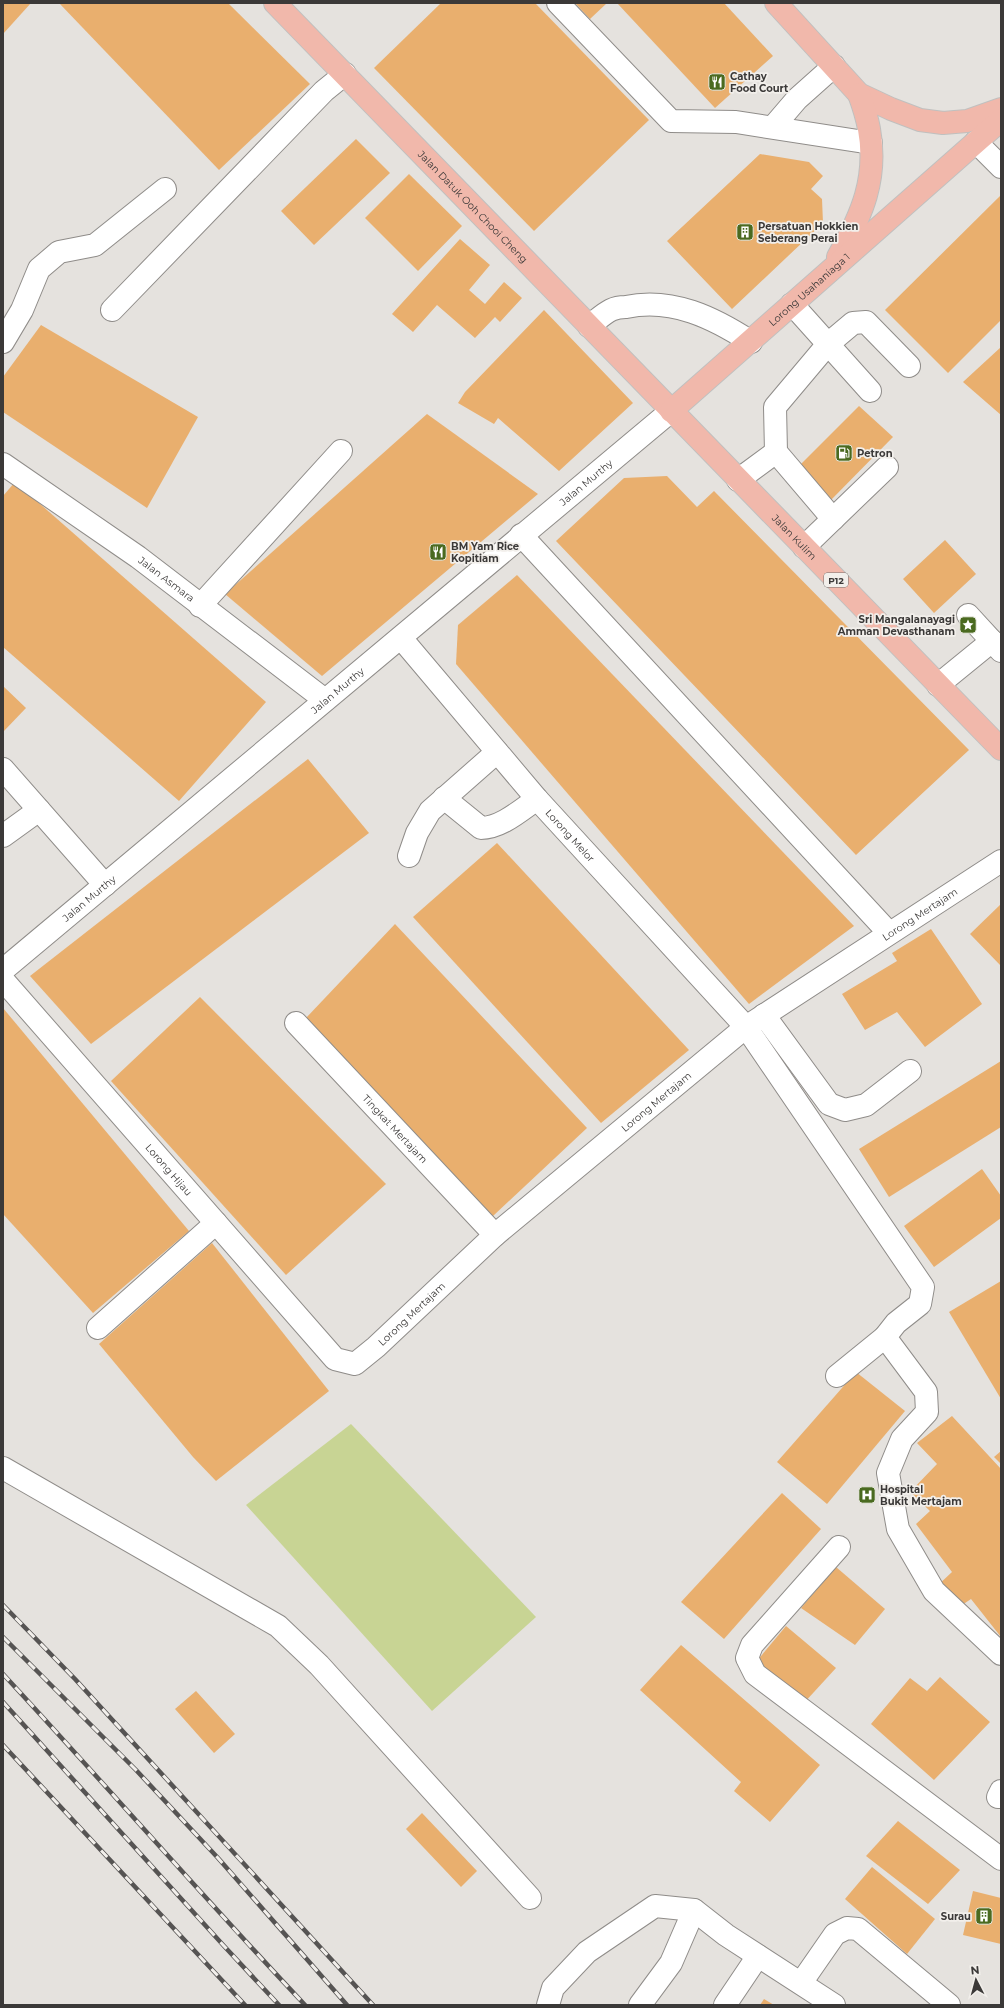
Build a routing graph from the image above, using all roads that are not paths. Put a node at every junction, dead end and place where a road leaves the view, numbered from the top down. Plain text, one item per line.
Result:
1 (275, 3) edge
2 (558, 3) edge
3 (776, 3) edge
4 (834, 66) junction
5 (344, 74) junction
6 (859, 94) junction
7 (1001, 109) edge
8 (1001, 120) edge
9 (773, 127) junction
10 (871, 142) junction
11 (976, 142) junction
12 (1001, 167) edge
13 (165, 188) dead end
14 (828, 273) junction
15 (792, 304) junction
16 (112, 310) dead end
17 (589, 326) junction
18 (3, 342) edge
19 (751, 342) junction
20 (828, 344) junction
21 (909, 366) dead end
22 (870, 391) dead end
23 (671, 411) junction
24 (341, 451) dead end
25 (776, 452) junction
26 (3, 464) edge
27 (887, 467) dead end
28 (738, 480) junction
29 (833, 519) junction
30 (521, 535) junction
31 (804, 547) junction
32 (200, 606) junction
33 (968, 615) dead end
34 (401, 638) junction
35 (996, 646) edge
36 (938, 685) junction
37 (325, 700) junction
38 (1001, 749) edge
39 (497, 752) junction
40 (3, 769) edge
41 (444, 798) junction
42 (537, 799) junction
43 (39, 810) junction
44 (3, 836) edge
45 (409, 856) dead end
46 (1001, 861) edge
47 (105, 885) junction
48 (888, 933) junction
49 (3, 970) edge
50 (3, 980) edge
51 (755, 1021) junction
52 (296, 1023) dead end
53 (910, 1071) dead end
54 (216, 1223) junction
55 (495, 1235) junction
56 (98, 1328) dead end
57 (885, 1337) junction
58 (335, 1359) joint
59 (837, 1376) dead end
60 (3, 1468) edge
61 (839, 1548) dead end
62 (1001, 1654) edge
63 (1001, 1859) edge
64 (530, 1898) dead end
65 (694, 1910) junction
66 (758, 1956) junction
67 (801, 1983) junction
68 (548, 2005) edge
69 (640, 2005) edge
70 (725, 2005) edge
71 (834, 2005) edge
72 (949, 2005) edge

1 - 5 main road, Jalan Datuk Ooh Chooi Cheng
2 - 9 street
3 - 4 main road
4 - 6 main road
4 - 9 street
5 - 16 street
5 - 17 main road, Jalan Datuk Ooh Chooi Cheng
6 - 7 main road
6 - 10 main road
8 - 11 main road, Lorong Usahaniaga 1
9 - 10 street
10 - 14 main road
11 - 12 street
11 - 14 main road, Lorong Usahaniaga 1
13 - 18 street
14 - 15 main road, Lorong Usahaniaga 1
15 - 19 main road, Lorong Usahaniaga 1
15 - 20 street
17 - 19 street
17 - 23 main road, Jalan Datuk Ooh Chooi Cheng
19 - 23 main road, Lorong Usahaniaga 1
20 - 21 street
20 - 22 street
20 - 25 street
23 - 28 main road, Jalan Kulim / P12
23 - 30 street, Jalan Murthy
24 - 32 street
25 - 28 street
25 - 29 street
26 - 32 street, Jalan Asmara
27 - 29 street
28 - 31 main road, Jalan Kulim / P12
29 - 31 street
30 - 34 street, Jalan Murthy
30 - 48 street
31 - 36 main road, Jalan Kulim / P12
32 - 37 street, Jalan Asmara
33 - 35 street
34 - 37 street, Jalan Murthy
34 - 39 street, Lorong Melor
35 - 36 street
36 - 38 main road, Jalan Kulim / P12
37 - 47 street, Jalan Murthy
39 - 41 street
39 - 42 street, Lorong Melor
40 - 43 street
41 - 42 street
41 - 45 street
42 - 51 street, Lorong Melor
43 - 44 street
43 - 47 street
46 - 48 street, Lorong Mertajam
47 - 49 street, Jalan Murthy
48 - 51 street, Lorong Mertajam
50 - 54 street, Lorong Hijau
51 - 53 street
51 - 55 street, Lorong Mertajam
51 - 57 street
52 - 55 street, Tingkat Mertajam
54 - 56 street
54 - 58 street, Lorong Hijau
55 - 58 street, Lorong Mertajam
57 - 59 street
57 - 62 street
60 - 64 street
61 - 63 street
65 - 66 street
65 - 68 street
65 - 69 street
66 - 67 street
66 - 70 street
67 - 71 street
67 - 72 street

